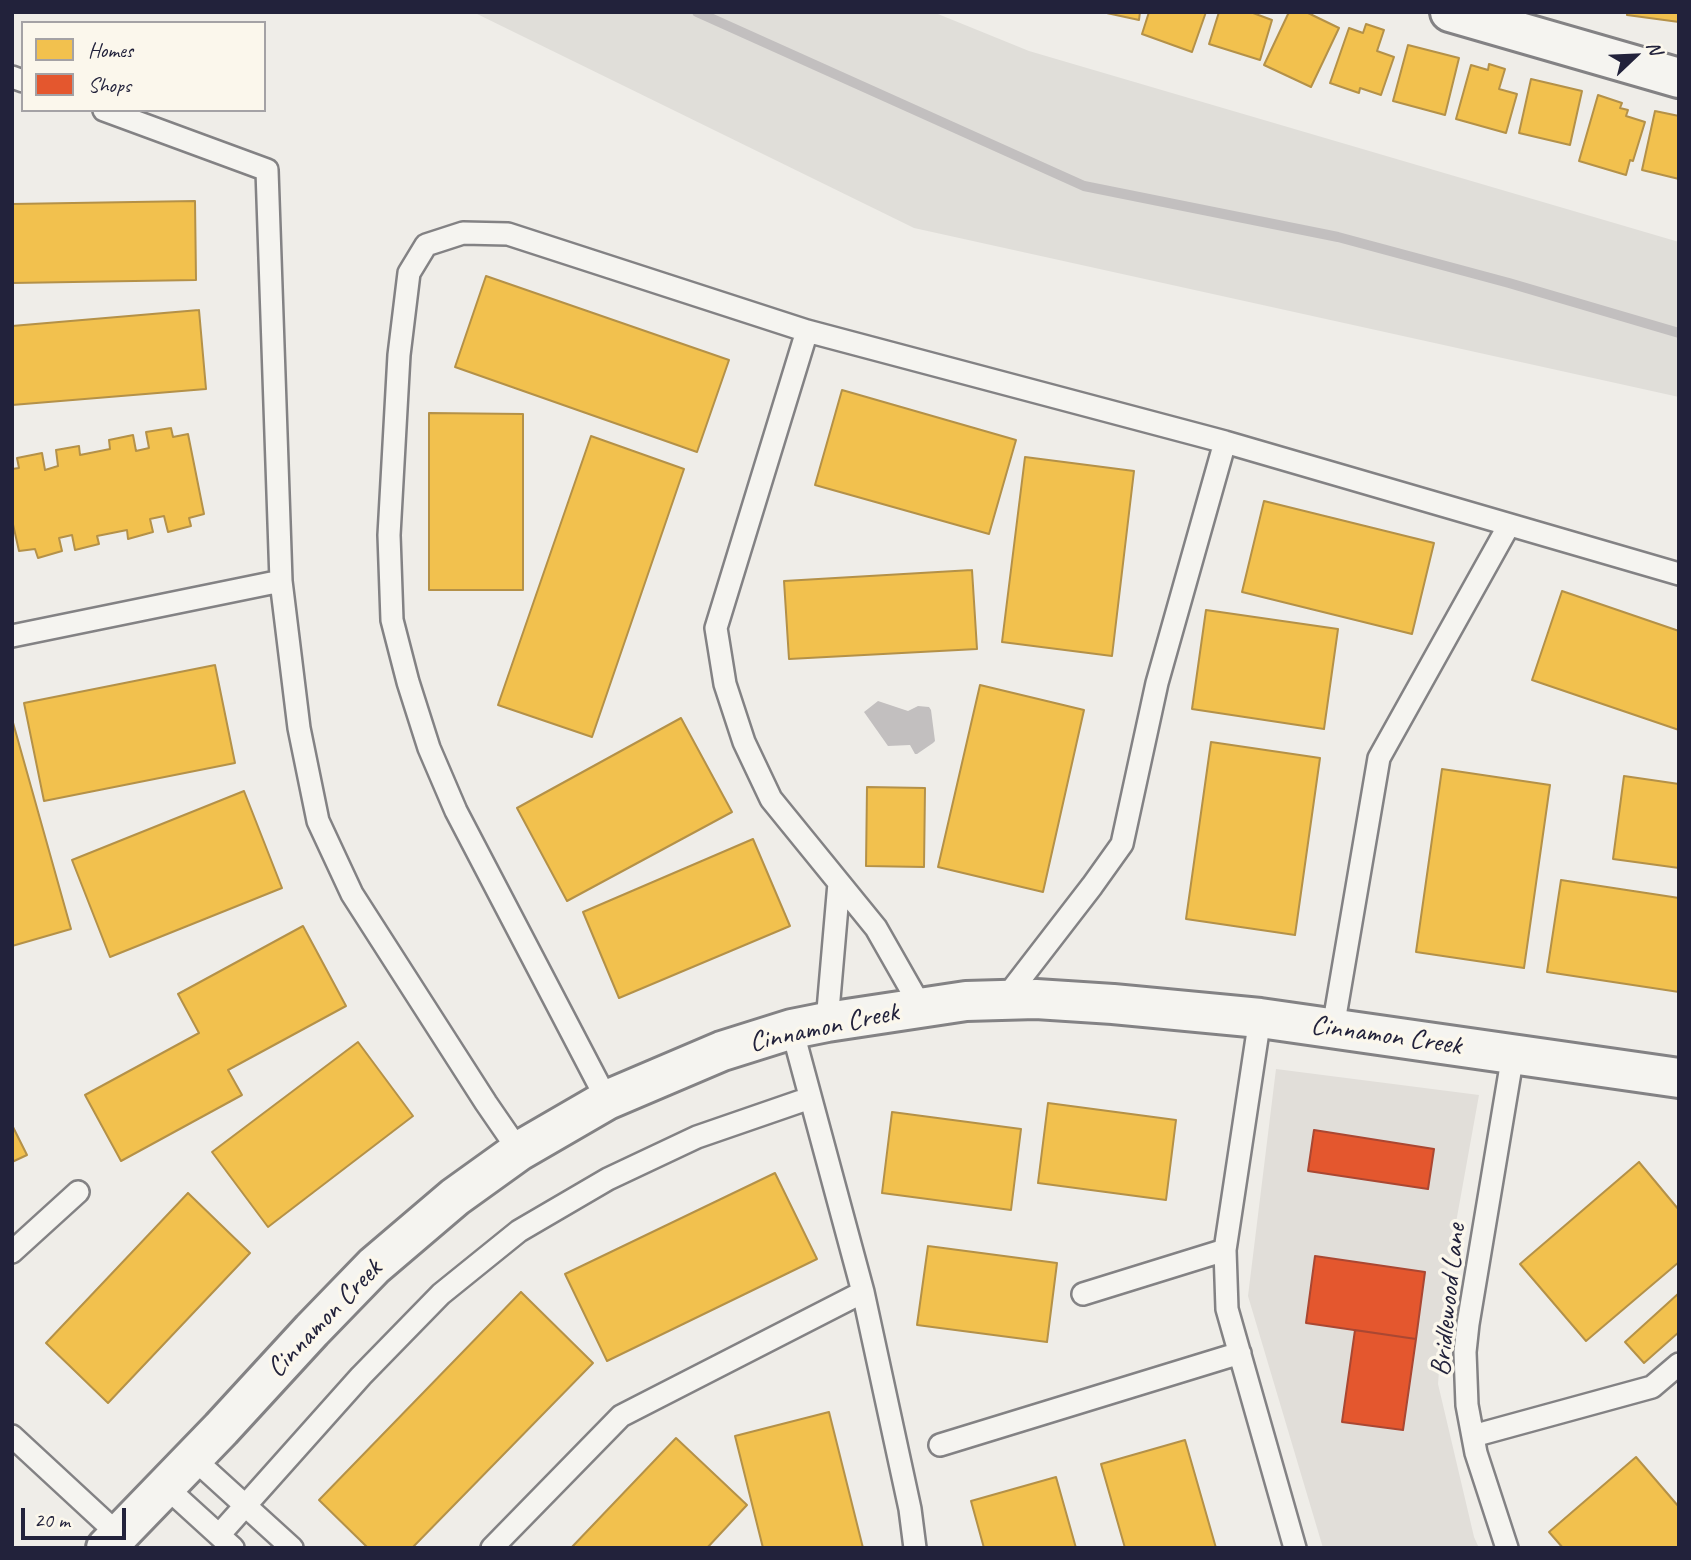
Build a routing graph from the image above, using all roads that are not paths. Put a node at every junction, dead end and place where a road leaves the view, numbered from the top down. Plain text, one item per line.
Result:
1 (1470, 15) edge
2 (1679, 78) edge
3 (109, 112) edge
4 (807, 331) junction
5 (1225, 442) junction
6 (1509, 525) junction
7 (1679, 574) edge
8 (281, 581) junction
9 (12, 636) edge
10 (839, 883) junction
11 (1004, 1000) junction
12 (921, 1007) junction
13 (1260, 1018) junction
14 (809, 1026) junction
15 (1333, 1028) junction
16 (1513, 1054) junction
17 (1679, 1078) edge
18 (810, 1098) junction
19 (607, 1100) junction
20 (519, 1151) junction
21 (78, 1192) dead end
22 (1225, 1250) junction
23 (12, 1252) edge
24 (863, 1292) junction
25 (1083, 1294) dead end
26 (1240, 1353) junction
27 (1679, 1364) edge
28 (12, 1436) edge
29 (1473, 1436) junction
30 (940, 1445) dead end
31 (193, 1458) junction
32 (166, 1486) junction
33 (246, 1506) junction
34 (113, 1541) edge
35 (226, 1541) edge
36 (292, 1548) edge
37 (492, 1548) edge
38 (915, 1548) edge
39 (1295, 1548) edge
40 (1507, 1548) edge

1 - 2 street
3 - 8 lane
4 - 5 lane
4 - 10 lane
4 - 19 lane
5 - 6 lane
5 - 11 lane
6 - 7 lane
6 - 15 lane
8 - 9 lane
8 - 20 lane
10 - 12 lane
10 - 14 lane
11 - 12 street, Cinnamon Creek
11 - 13 street, Cinnamon Creek
12 - 14 street, Cinnamon Creek
13 - 15 street, Cinnamon Creek
13 - 22 lane
14 - 18 lane
14 - 19 street, Cinnamon Creek
15 - 16 street, Cinnamon Creek
16 - 17 street, Cinnamon Creek
16 - 29 lane, Bridlewood Lane
18 - 24 lane
18 - 33 lane
19 - 20 street, Cinnamon Creek
20 - 31 street, Cinnamon Creek
21 - 23 lane
22 - 25 lane
22 - 26 lane
24 - 37 lane
24 - 38 lane
26 - 30 lane
26 - 39 lane
27 - 29 lane
28 - 34 lane
29 - 40 lane, Bridlewood Lane
31 - 32 street, Cinnamon Creek
31 - 33 lane
32 - 34 street, Cinnamon Creek
32 - 35 lane
33 - 35 lane
33 - 36 lane

